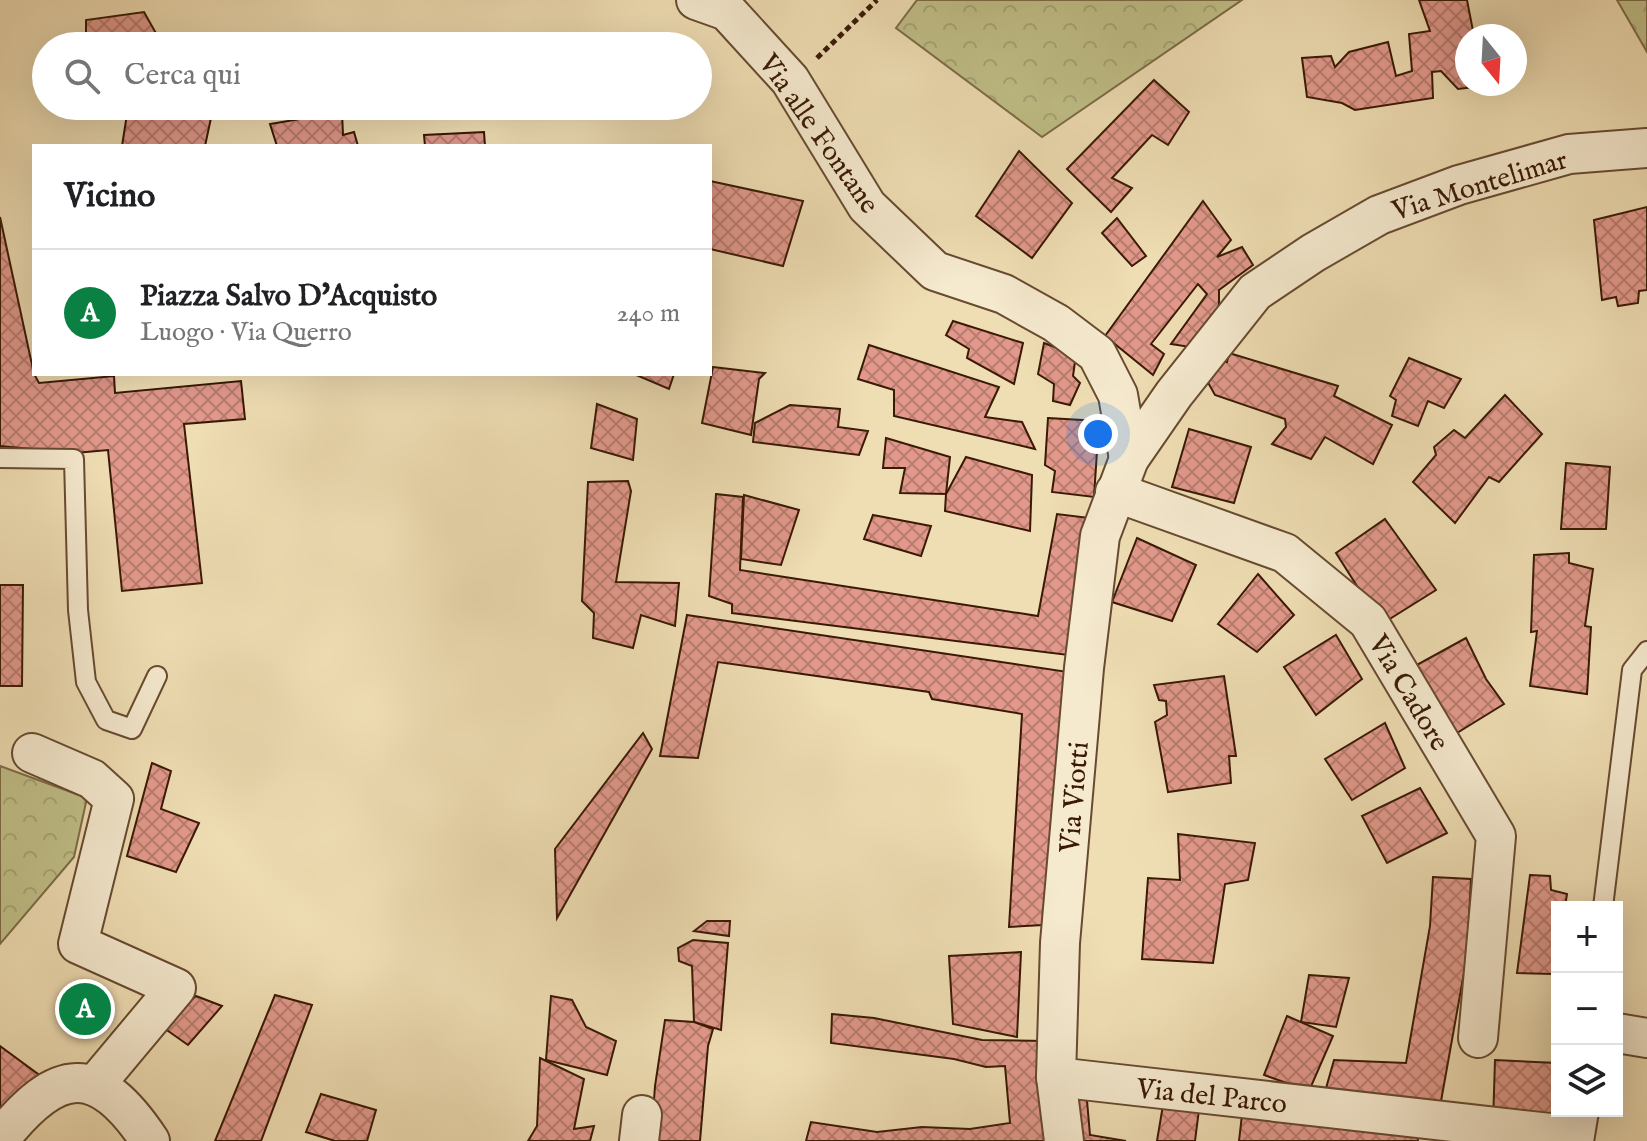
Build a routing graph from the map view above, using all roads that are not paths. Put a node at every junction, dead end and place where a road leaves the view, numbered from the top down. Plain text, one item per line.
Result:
1 (696, 0) edge
2 (1647, 148) edge
3 (0, 458) edge
4 (1122, 475) junction
5 (1647, 651) edge
6 (157, 676) dead end
7 (32, 753) dead end
8 (1604, 901) edge
9 (1623, 1034) edge
10 (1478, 1038) dead end
11 (1647, 1038) edge
12 (1056, 1077) junction
13 (94, 1086) junction
14 (1578, 1117) edge
15 (0, 1139) edge
16 (150, 1141) edge
17 (1064, 1141) edge
18 (1549, 1141) edge
19 (1574, 1141) edge

1 - 4 street, Via alle Fontane
2 - 4 street, Via Montelimar
3 - 6 lane
4 - 10 street, Via Cadore
4 - 12 street, Via Viotti
5 - 8 lane
7 - 13 street
9 - 11 street
12 - 17 street, Via Viotti
12 - 18 street, Via del Parco
13 - 15 street
13 - 16 street
14 - 19 street

